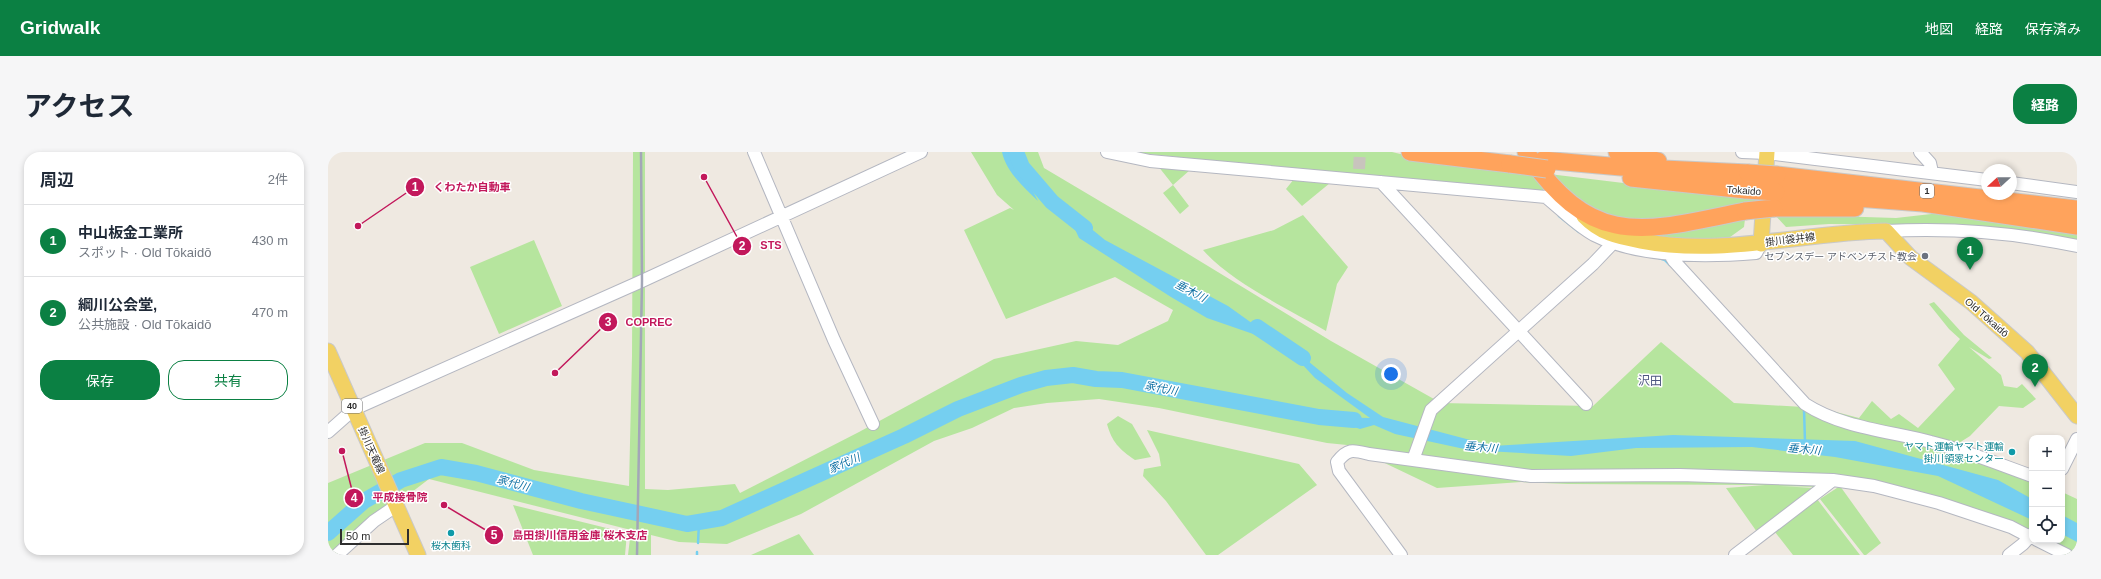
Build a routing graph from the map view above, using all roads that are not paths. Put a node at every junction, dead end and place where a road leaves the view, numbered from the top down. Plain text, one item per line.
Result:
1 (754, 152) edge
2 (921, 152) edge
3 (1108, 152) edge
4 (1410, 152) edge
5 (1470, 152) edge
6 (1526, 152) edge
7 (1617, 152) edge
8 (1742, 152) edge
9 (1920, 152) edge
10 (1767, 153) edge
11 (1510, 160) junction
12 (1545, 164) junction
13 (1707, 172) junction
14 (1932, 172) junction
15 (1981, 179) edge
16 (1381, 182) junction
17 (2017, 184) edge
18 (2077, 192) edge
19 (1775, 200) junction
20 (1578, 210) junction
21 (2077, 210) edge
22 (782, 216) junction
23 (2077, 226) edge
24 (1886, 231) junction
25 (1613, 243) junction
26 (1760, 244) junction
27 (2077, 246) edge
28 (1669, 253) junction
29 (1519, 331) junction
30 (328, 351) edge
31 (1586, 404) dead end
32 (354, 410) junction
33 (2077, 416) edge
34 (873, 424) dead end
35 (328, 432) edge
36 (2077, 439) edge
37 (1413, 460) junction
38 (2065, 463) edge
39 (2029, 475) edge
40 (1832, 480) junction
41 (396, 506) junction
42 (2029, 535) edge
43 (2029, 540) edge
44 (2044, 543) edge
45 (337, 555) edge
46 (418, 555) edge
47 (1401, 555) edge
48 (1735, 555) edge
49 (2009, 555) edge
50 (2067, 555) edge

1 - 22 street
2 - 22 street
3 - 16 street
4 - 11 highway, Tokaido / 1
5 - 11 highway, Tokaido / 1
6 - 20 highway, 1
7 - 13 highway, 1
8 - 10 street
9 - 14 street
10 - 14 street
10 - 26 main road, 掛川袋井線
11 - 12 highway, Tokaido / 1
12 - 13 highway, Tokaido / 1
12 - 19 highway, Tokaido / 1, bridge
13 - 21 highway, Tokaido / 1, bridge
14 - 15 street
16 - 25 street
16 - 29 street
17 - 18 street
19 - 20 highway, 1, bridge
19 - 23 highway, Tokaido / 1
20 - 26 main road
22 - 32 street
22 - 34 street
24 - 26 main road, 掛川袋井線
24 - 27 street
24 - 33 main road, Old Tōkaidō
25 - 28 street
25 - 29 street
26 - 28 street
28 - 39 street
29 - 31 street
29 - 37 street
30 - 32 main road, 掛川天竜線 / 40
32 - 35 street
32 - 41 main road, 掛川天竜線 / 40
36 - 38 street
37 - 40 street
37 - 47 street
40 - 42 street
40 - 48 street
41 - 45 street
41 - 46 main road, 40
43 - 49 street
44 - 50 street

